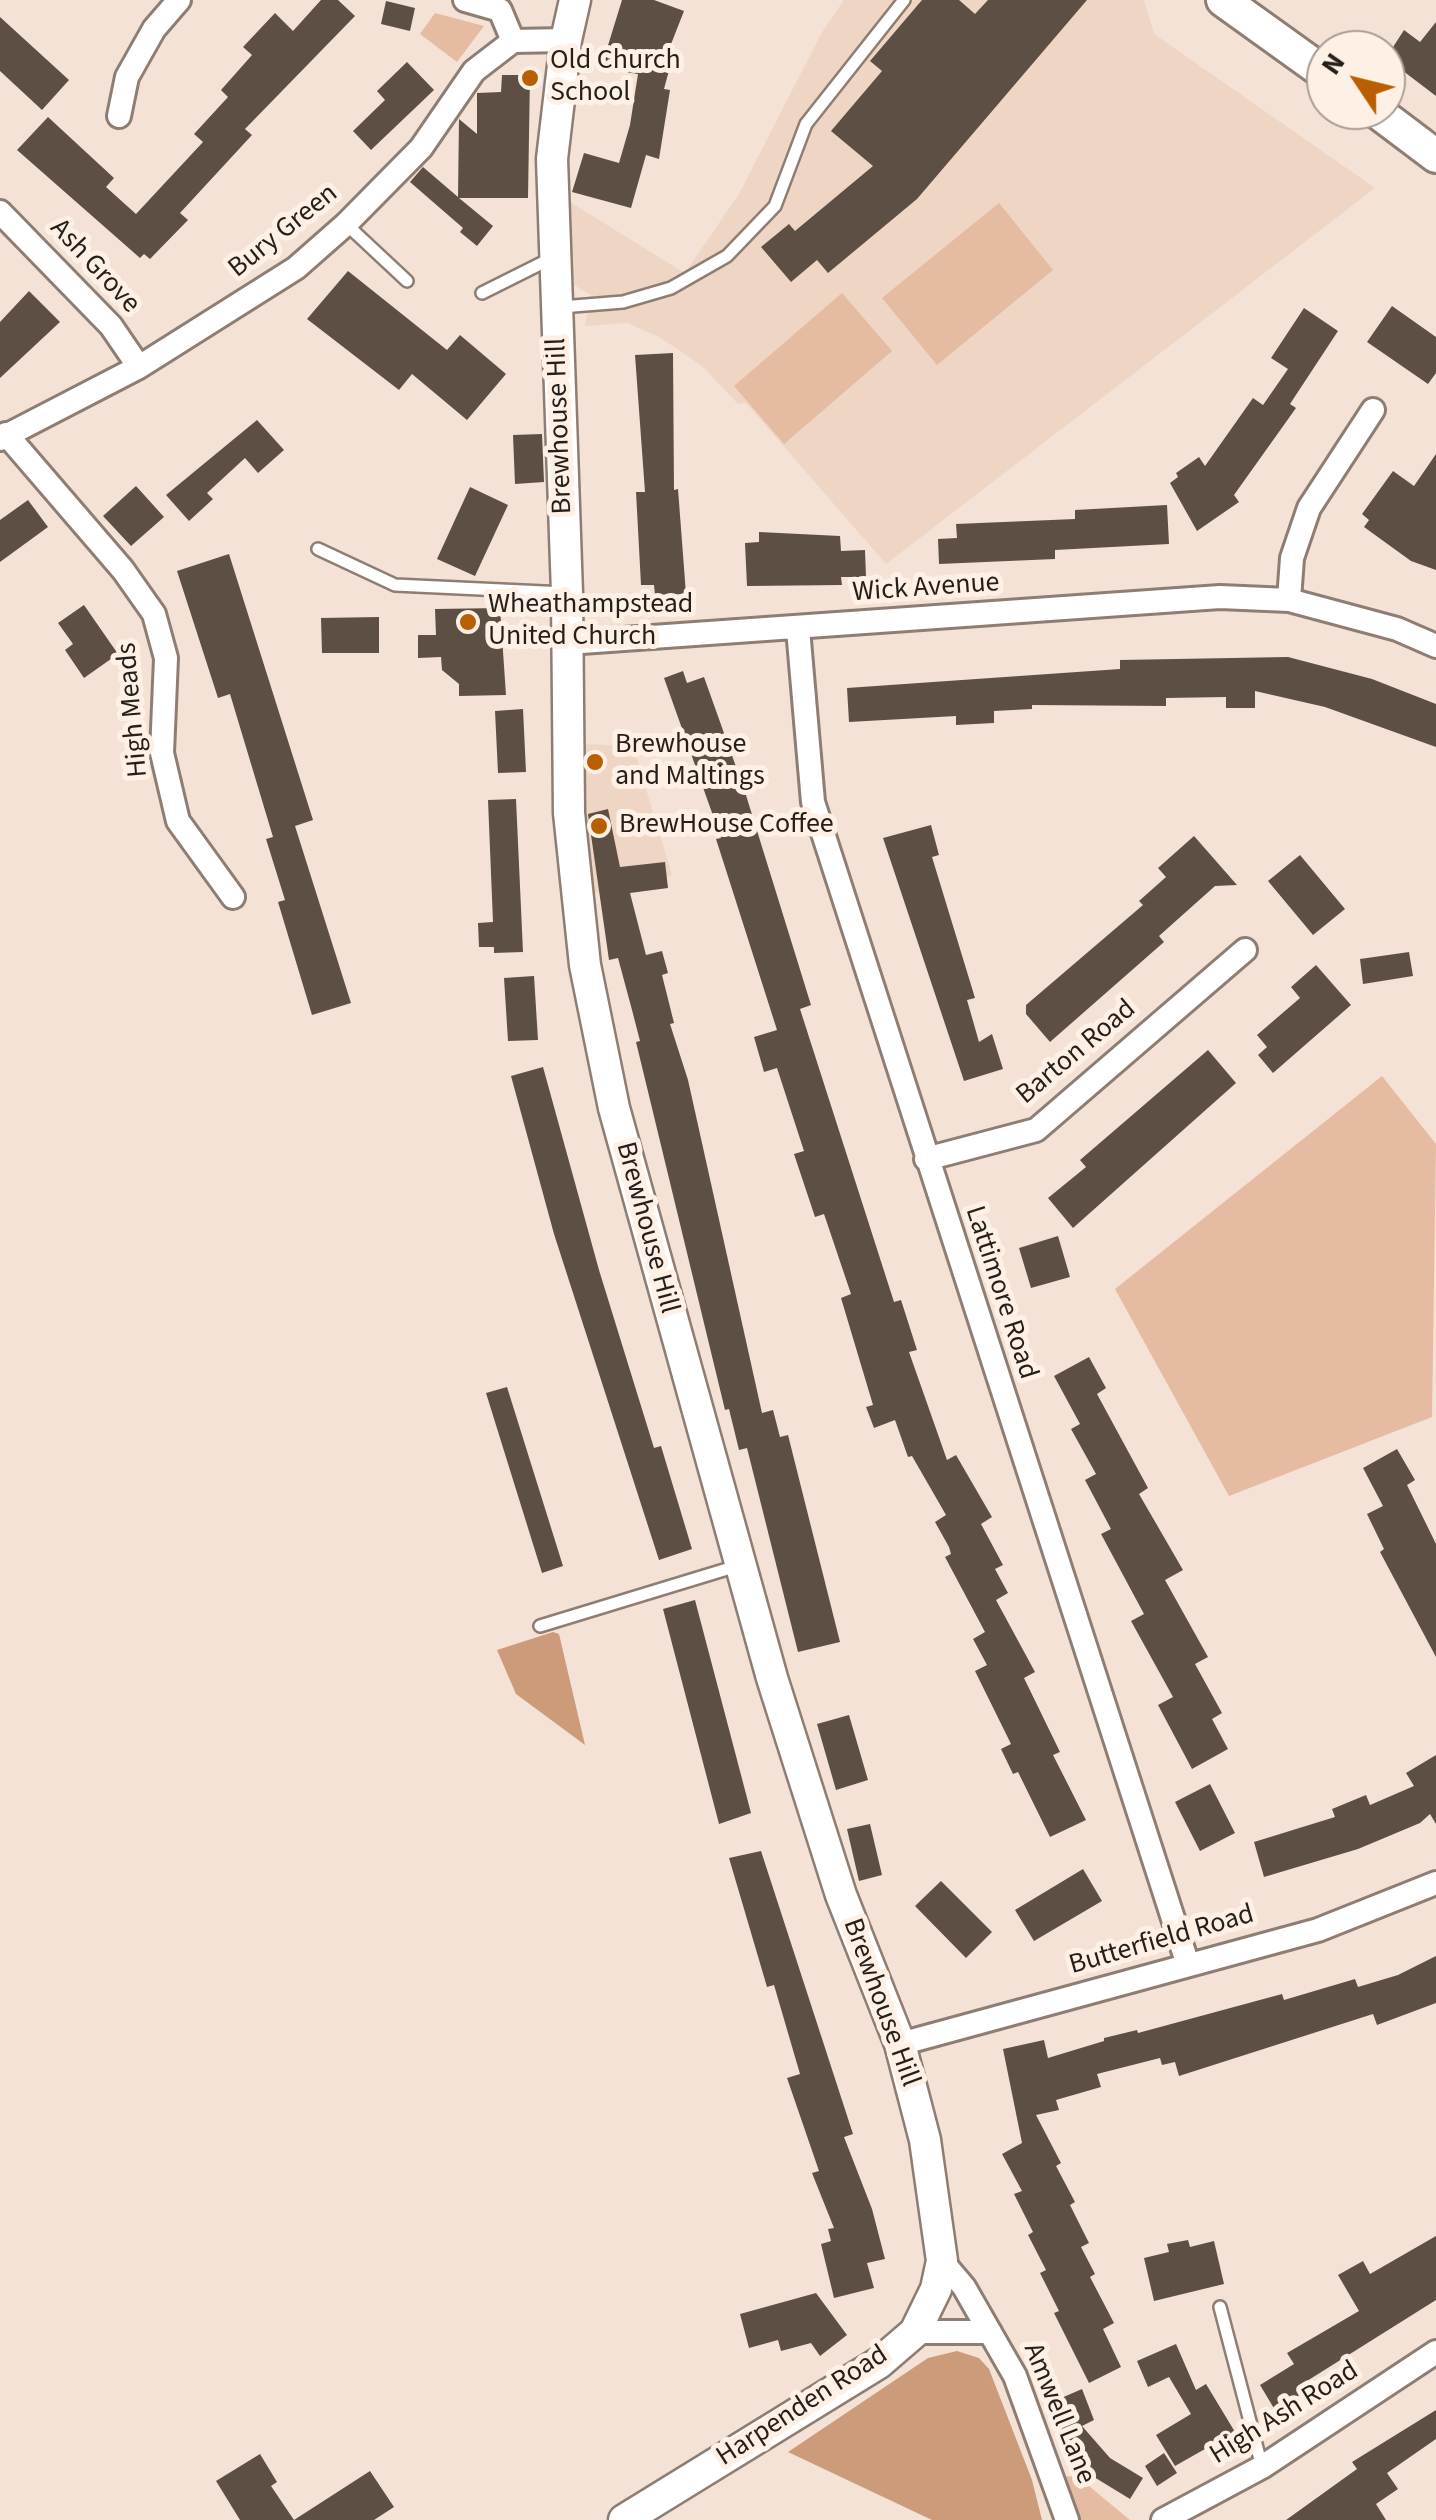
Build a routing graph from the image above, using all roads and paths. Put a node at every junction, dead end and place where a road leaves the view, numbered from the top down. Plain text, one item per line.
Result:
1 (179, 0) edge
2 (465, 0) edge
3 (575, 0) edge
4 (904, 0) edge
5 (1223, 0) edge
6 (566, 40) junction
7 (514, 41) junction
8 (1306, 60) edge
9 (120, 116) dead end
10 (1402, 130) edge
11 (1436, 156) edge
12 (0, 212) edge
13 (346, 224) junction
14 (553, 258) junction
15 (407, 280) dead end
16 (482, 293) dead end
17 (556, 308) junction
18 (139, 367) junction
19 (1372, 410) dead end
20 (3, 436) edge
21 (318, 549) dead end
22 (567, 594) junction
23 (1288, 600) junction
24 (798, 630) junction
25 (568, 643) junction
26 (1436, 646) edge
27 (232, 897) dead end
28 (1244, 950) dead end
29 (926, 1159) junction
30 (740, 1565) junction
31 (540, 1626) dead end
32 (1436, 1883) edge
33 (1188, 1964) junction
34 (900, 2044) junction
35 (942, 2261) junction
36 (1220, 2307) dead end
37 (915, 2332) junction
38 (990, 2332) junction
39 (1436, 2352) edge
40 (1262, 2468) junction
41 (624, 2520) edge
42 (1067, 2520) edge
43 (1163, 2520) edge

1 - 9 street
2 - 7 street
3 - 6 street, Brewhouse Hill
4 - 17 lane
5 - 8 main road
6 - 7 street
6 - 14 street, Brewhouse Hill
7 - 13 street, Bury Green
10 - 11 main road
12 - 18 street, Ash Grove
13 - 15 lane
13 - 18 street, Bury Green
14 - 16 lane
14 - 17 street, Brewhouse Hill
17 - 22 street, Brewhouse Hill
18 - 20 street, Bury Green
19 - 23 street
20 - 27 street, High Meads
21 - 22 lane
22 - 25 street, Brewhouse Hill
23 - 24 street, Wick Avenue
23 - 26 street, Wick Avenue
24 - 25 street, Wick Avenue
24 - 29 street, Lattimore Road
25 - 30 street, Brewhouse Hill
28 - 29 street, Barton Road
29 - 33 street, Lattimore Road
30 - 31 lane
30 - 34 street, Brewhouse Hill
32 - 33 street, Butterfield Road
33 - 34 street, Butterfield Road
34 - 35 street, Brewhouse Hill
35 - 37 street, Harpenden Road
35 - 38 street, Amwell Lane
36 - 40 lane
37 - 38 street, Amwell Lane
37 - 41 street, Harpenden Road
38 - 42 street, Amwell Lane
39 - 40 street, High Ash Road
40 - 43 street, High Ash Road

